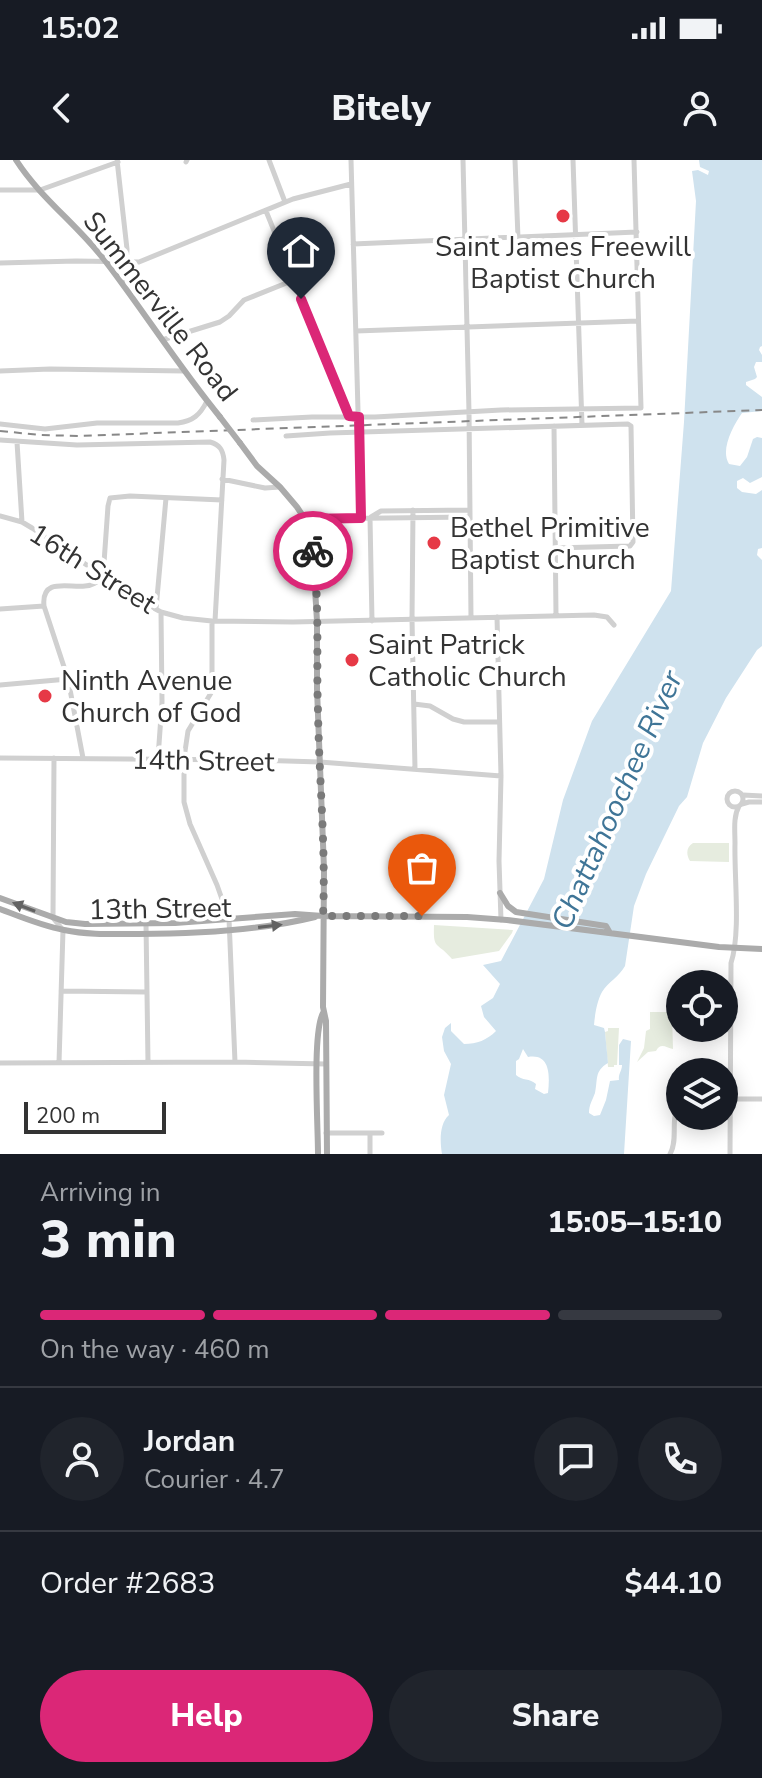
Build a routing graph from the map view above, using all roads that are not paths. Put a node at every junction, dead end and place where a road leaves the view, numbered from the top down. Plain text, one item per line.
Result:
1 (16, 160) edge
2 (269, 160) edge
3 (351, 160) edge
4 (463, 160) edge
5 (515, 160) edge
6 (573, 160) edge
7 (634, 160) edge
8 (117, 161) edge
9 (351, 184) junction
10 (0, 190) edge
11 (40, 190) junction
12 (285, 202) junction
13 (266, 211) junction
14 (637, 232) junction
15 (576, 234) junction
16 (518, 238) junction
17 (465, 240) junction
18 (353, 244) junction
19 (106, 262) junction
20 (127, 262) junction
21 (0, 263) edge
22 (294, 280) junction
23 (125, 288) junction
24 (638, 321) junction
25 (578, 324) junction
26 (467, 327) junction
27 (356, 331) junction
28 (162, 340) junction
29 (0, 371) edge
30 (184, 371) junction
31 (207, 401) junction
32 (581, 408) junction
33 (469, 412) junction
34 (349, 416) junction
35 (359, 417) junction
36 (253, 420) dead end
37 (0, 424) edge
38 (582, 425) junction
39 (554, 426) junction
40 (469, 428) junction
41 (359, 432) junction
42 (286, 436) dead end
43 (0, 440) edge
44 (17, 442) junction
45 (222, 479) junction
46 (280, 487) junction
47 (166, 498) junction
48 (222, 500) junction
49 (413, 510) junction
50 (470, 514) junction
51 (0, 516) edge
52 (361, 518) junction
53 (370, 518) junction
54 (413, 518) junction
55 (305, 519) junction
56 (22, 522) junction
57 (554, 548) junction
58 (103, 577) junction
59 (44, 606) junction
60 (0, 609) edge
61 (158, 610) junction
62 (556, 615) junction
63 (497, 617) junction
64 (471, 618) junction
65 (412, 619) junction
66 (214, 621) junction
67 (317, 621) junction
68 (372, 621) junction
69 (614, 625) dead end
70 (68, 679) junction
71 (212, 684) junction
72 (0, 685) edge
73 (162, 686) junction
74 (414, 704) junction
75 (499, 722) junction
76 (0, 758) edge
77 (54, 758) junction
78 (83, 758) junction
79 (158, 758) junction
80 (184, 758) junction
81 (320, 762) junction
82 (415, 769) junction
83 (501, 776) junction
84 (742, 794) junction
85 (762, 799) edge
86 (737, 807) junction
87 (500, 893) junction
88 (0, 898) edge
89 (0, 909) edge
90 (323, 916) junction
91 (53, 918) junction
92 (229, 919) junction
93 (504, 920) junction
94 (146, 924) junction
95 (63, 930) junction
96 (229, 930) junction
97 (610, 933) junction
98 (146, 934) junction
99 (762, 949) edge
100 (61, 991) junction
101 (146, 992) junction
102 (323, 1013) junction
103 (729, 1058) edge
104 (148, 1062) junction
105 (235, 1062) junction
106 (0, 1063) edge
107 (59, 1063) junction
108 (317, 1063) junction
109 (326, 1064) junction
110 (762, 1099) edge
111 (738, 1102) edge
112 (674, 1130) edge
113 (729, 1130) edge
114 (326, 1133) junction
115 (382, 1133) dead end
116 (370, 1134) junction
117 (318, 1154) edge
118 (327, 1154) edge
119 (370, 1154) edge
120 (670, 1154) edge
121 (730, 1154) edge

1 - 11 main road, Summerville Road
2 - 12 street
3 - 9 street
4 - 17 street
5 - 16 street
6 - 15 street
7 - 14 street
8 - 11 street
8 - 20 street
9 - 12 street
9 - 18 street
10 - 11 street
11 - 19 main road, Summerville Road
12 - 13 street
13 - 20 street
13 - 22 street
14 - 15 street
14 - 24 street
15 - 16 street
15 - 25 street
16 - 17 street
17 - 18 street
17 - 26 street
18 - 27 street
19 - 20 street
19 - 21 street
19 - 23 main road, Summerville Road
20 - 23 street
22 - 28 street
22 - 34 street
23 - 28 main road, Summerville Road
24 - 25 street
24 - 32 street
25 - 26 street
25 - 32 street
26 - 27 street
26 - 33 street
27 - 35 street
28 - 30 main road, Summerville Road
29 - 30 street
30 - 31 main road, Summerville Road
31 - 37 street
31 - 46 main road, Summerville Road, bridge
32 - 33 street
32 - 38 street
33 - 35 street
33 - 40 street
34 - 35 street
34 - 36 street
35 - 41 street
38 - 39 street
38 - 57 street
39 - 40 street
39 - 57 street
40 - 41 street
40 - 50 street
41 - 42 street
41 - 52 street
43 - 44 street
44 - 45 street
44 - 56 street
45 - 46 street
45 - 48 street
46 - 55 main road, Summerville Road
47 - 48 street
47 - 58 street
47 - 61 street
48 - 66 street
49 - 50 street
49 - 53 street
49 - 54 street
50 - 54 street
50 - 64 street
51 - 56 street, 16th Street
52 - 53 street
52 - 55 street
53 - 54 street
53 - 68 street
54 - 65 street
55 - 67 main road
56 - 58 street, 16th Street
57 - 62 street
58 - 59 street
58 - 61 street, 16th Street
59 - 60 street
59 - 70 street
61 - 66 street, 16th Street
61 - 73 street
62 - 63 street, 16th Street
62 - 69 street, 16th Street
63 - 64 street, 16th Street
63 - 75 street
64 - 65 street, 16th Street
65 - 68 street, 16th Street
65 - 74 street
66 - 67 street, 16th Street
66 - 71 street
67 - 68 street, 16th Street
67 - 81 main road
70 - 72 street
70 - 78 street
71 - 73 street
71 - 80 street
73 - 79 street
74 - 75 street
74 - 82 street
75 - 83 street
76 - 77 street, 14th Street
77 - 78 street, 14th Street
77 - 91 street
78 - 79 street, 14th Street
79 - 80 street, 14th Street
80 - 81 street, 14th Street
80 - 92 street
81 - 82 street, 14th Street
81 - 90 main road
82 - 83 street, 14th Street
83 - 87 street
84 - 85 street
84 - 86 street
84 - 86 street
85 - 86 street
86 - 103 street
87 - 93 street
87 - 97 main road
91 -> 88 main road, 13th Street
89 - 95 main road, 13th Street
90 - 92 main road, 13th Street
90 - 93 main road, 13th Street
96 -> 90 main road, 13th Street
90 - 102 main road
91 - 94 main road, 13th Street
91 - 95 street
92 - 94 main road, 13th Street
92 - 96 street
93 - 97 main road, 13th Street
94 - 98 street
95 - 98 main road, 13th Street
95 - 100 street
96 - 98 main road, 13th Street
96 - 105 street
97 - 99 main road
98 - 101 street
100 - 101 street
100 - 107 street
101 - 104 street
102 - 108 main road
102 - 109 main road
104 - 105 street
104 - 107 street
105 - 108 street
106 - 107 street
108 - 109 street
108 - 117 main road
109 - 114 main road
110 - 111 street
112 - 120 street
113 - 121 street
114 - 116 street
114 - 118 main road
115 - 116 street
116 - 119 street

